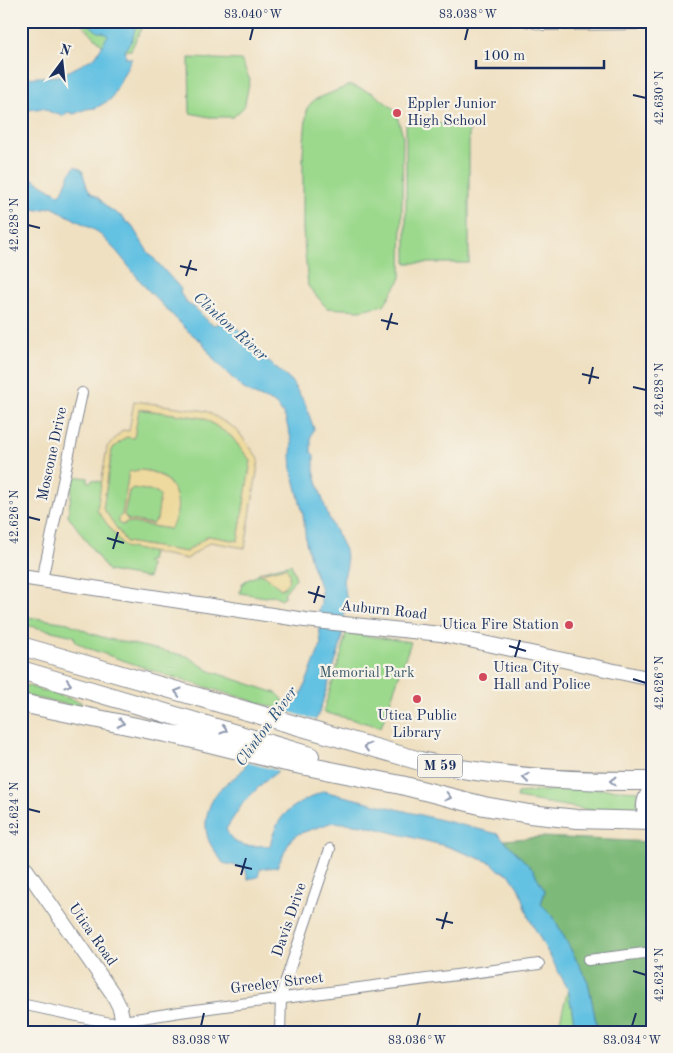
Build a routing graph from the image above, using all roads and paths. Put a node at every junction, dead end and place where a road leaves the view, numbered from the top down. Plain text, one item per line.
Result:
1 (526, 21) edge
2 (652, 24) edge
3 (82, 393) dead end
4 (21, 576) edge
5 (42, 580) junction
6 (21, 646) edge
7 (21, 670) edge
8 (652, 679) edge
9 (21, 703) edge
10 (256, 747) junction
11 (652, 782) edge
12 (652, 791) edge
13 (652, 821) edge
14 (330, 849) dead end
15 (21, 862) edge
16 (652, 952) edge
17 (588, 960) dead end
18 (539, 964) dead end
19 (281, 998) junction
20 (21, 1004) edge
21 (125, 1026) edge
22 (280, 1032) edge

1 - 2 street
3 - 5 street, Moscone Drive
4 - 5 street, Auburn Road
5 - 8 street, Auburn Road
11 -> 6 highway, M 59
7 -> 10 highway
9 -> 10 highway
10 -> 13 highway, M 59
12 - 13 highway
14 - 19 street, Davis Drive
15 - 21 street, Utica Road
16 - 17 street
18 - 19 street, Greeley Street
19 - 21 street, Greeley Street
19 - 22 street, Davis Drive
20 - 21 street, Greeley Street

